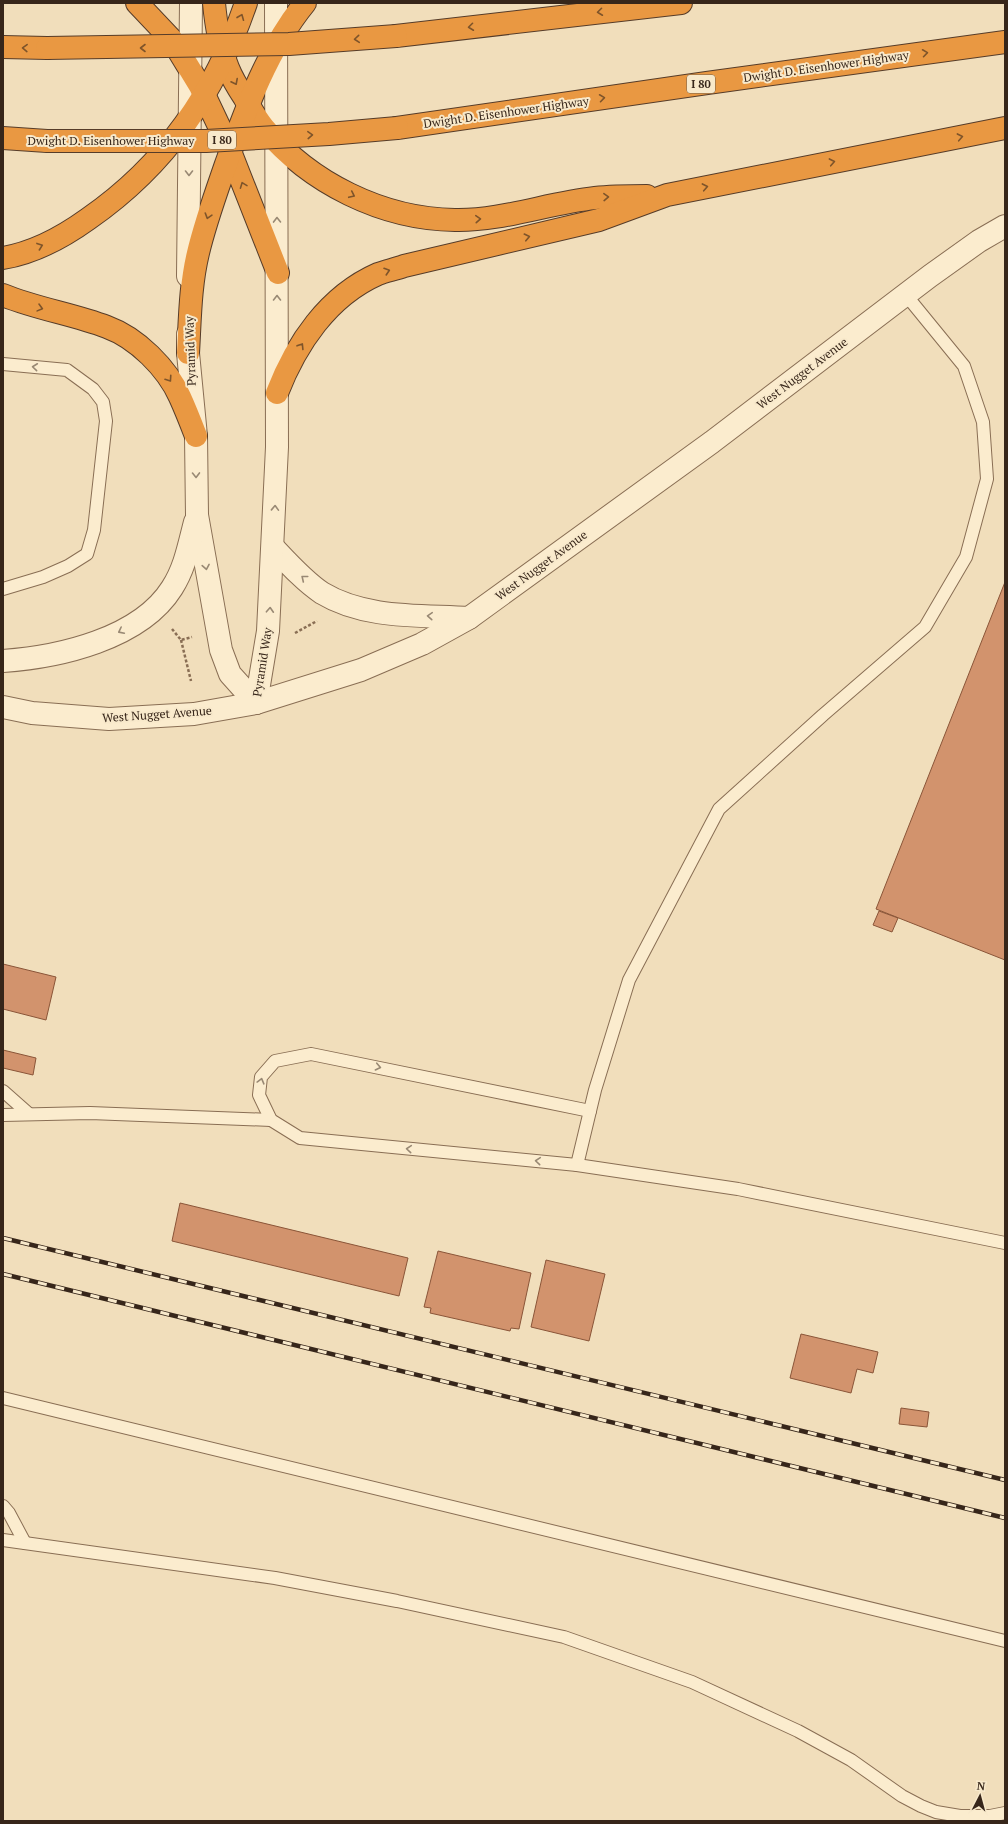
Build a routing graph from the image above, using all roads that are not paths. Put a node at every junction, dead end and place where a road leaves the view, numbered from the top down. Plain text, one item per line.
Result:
1 (137, 3) edge
2 (191, 3) edge
3 (214, 3) edge
4 (246, 3) edge
5 (276, 3) edge
6 (305, 3) edge
7 (681, 3) edge
8 (1005, 42) edge
9 (3, 47) edge
10 (276, 48) junction
11 (225, 56) junction
12 (189, 68) junction
13 (204, 94) junction
14 (249, 106) junction
15 (189, 120) junction
16 (1005, 128) edge
17 (3, 138) edge
18 (276, 140) junction
19 (230, 153) junction
20 (667, 195) junction
21 (1005, 226) edge
22 (3, 258) edge
23 (278, 273) junction
24 (3, 295) edge
25 (906, 295) junction
26 (188, 353) junction
27 (3, 364) edge
28 (277, 393) junction
29 (196, 436) junction
30 (197, 515) junction
31 (273, 547) junction
32 (3, 589) edge
33 (469, 618) junction
34 (3, 661) edge
35 (256, 704) junction
36 (3, 707) edge
37 (3, 1091) edge
38 (590, 1111) junction
39 (29, 1114) junction
40 (3, 1115) edge
41 (271, 1120) junction
42 (577, 1165) junction
43 (1005, 1243) edge
44 (3, 1398) edge
45 (3, 1506) edge
46 (3, 1540) edge
47 (25, 1543) junction
48 (1005, 1641) edge
49 (1005, 1814) edge

1 - 12 highway
2 - 12 street, Pyramid Way
3 - 11 highway
11 -> 4 highway
5 - 10 street, Pyramid Way
6 - 10 highway
7 -> 9 highway, bridge
17 -> 8 highway, Dwight D. Eisenhower Highway / I 80, bridge
10 - 14 highway
10 - 18 street, Pyramid Way
11 - 13 highway
11 -> 14 highway
12 - 13 highway
12 - 15 street, Pyramid Way
13 - 15 highway
13 - 19 highway
14 - 18 highway
14 - 19 highway
22 -> 15 highway
15 -> 26 street, Pyramid Way
20 -> 16 highway
18 -> 20 highway
23 -> 18 street, Pyramid Way
23 -> 19 highway
19 -> 26 highway
28 -> 20 highway
21 - 25 street, West Nugget Avenue
28 -> 23 street, Pyramid Way
24 -> 29 highway
25 - 33 street, West Nugget Avenue
25 - 38 lane
26 - 29 street, Pyramid Way
32 -> 27 lane
31 -> 28 street, Pyramid Way
29 -> 30 street, Pyramid Way
30 -> 34 street
30 -> 35 street, Pyramid Way
33 -> 31 street
35 -> 31 street, Pyramid Way
33 - 35 street, West Nugget Avenue
35 - 36 street, West Nugget Avenue
37 - 39 lane
41 -> 38 lane
38 - 42 lane
39 - 40 lane
39 - 41 lane
42 -> 41 lane
42 - 43 lane
44 - 48 lane
45 - 47 lane
46 - 47 lane
47 - 49 lane

